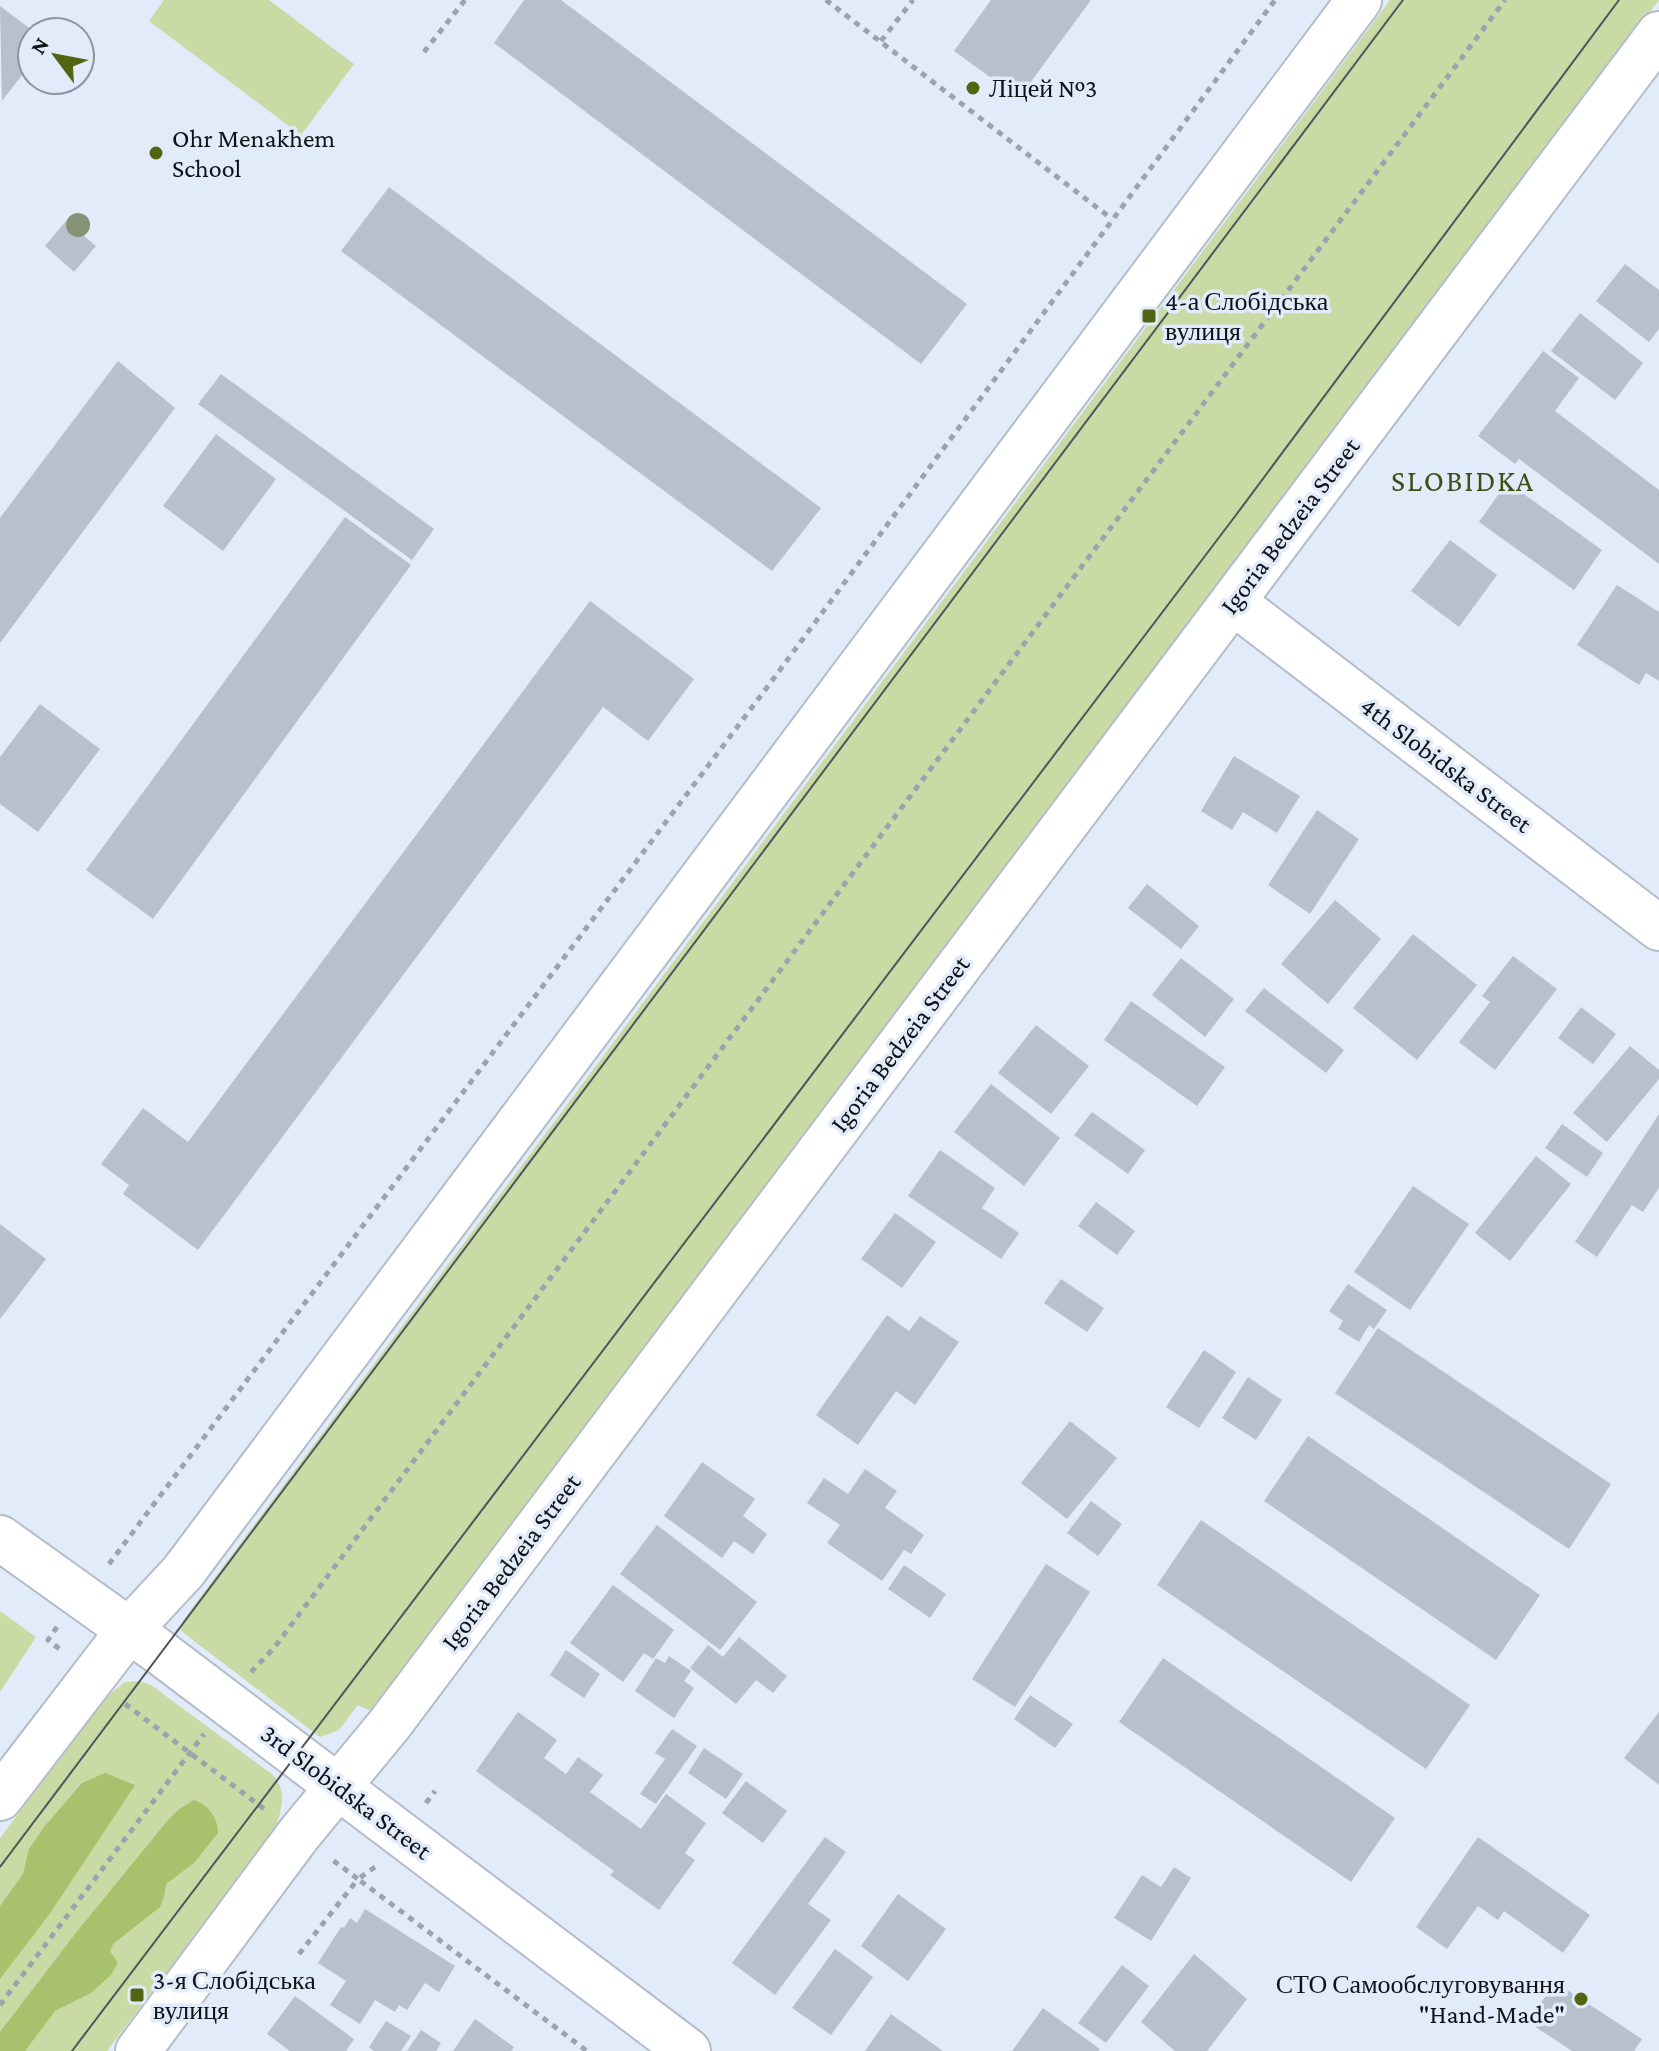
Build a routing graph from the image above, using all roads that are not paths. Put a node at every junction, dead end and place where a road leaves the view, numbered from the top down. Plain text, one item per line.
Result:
1 (1359, 0) edge
2 (1659, 34) edge
3 (1233, 602) junction
4 (1659, 928) edge
5 (0, 1538) edge
6 (129, 1630) junction
7 (337, 1787) junction
8 (0, 1798) edge
9 (138, 2051) edge
10 (688, 2051) edge

1 - 6 street
2 - 3 street, Igoria Bedzeia Street
3 - 4 street, 4th Slobidska Street
3 - 7 street, Igoria Bedzeia Street
5 - 6 street, 3rd Slobidska Street
6 - 7 street, 3rd Slobidska Street
6 - 8 street
7 - 9 street, Igoria Bedzeia Street
7 - 10 street, 3rd Slobidska Street

